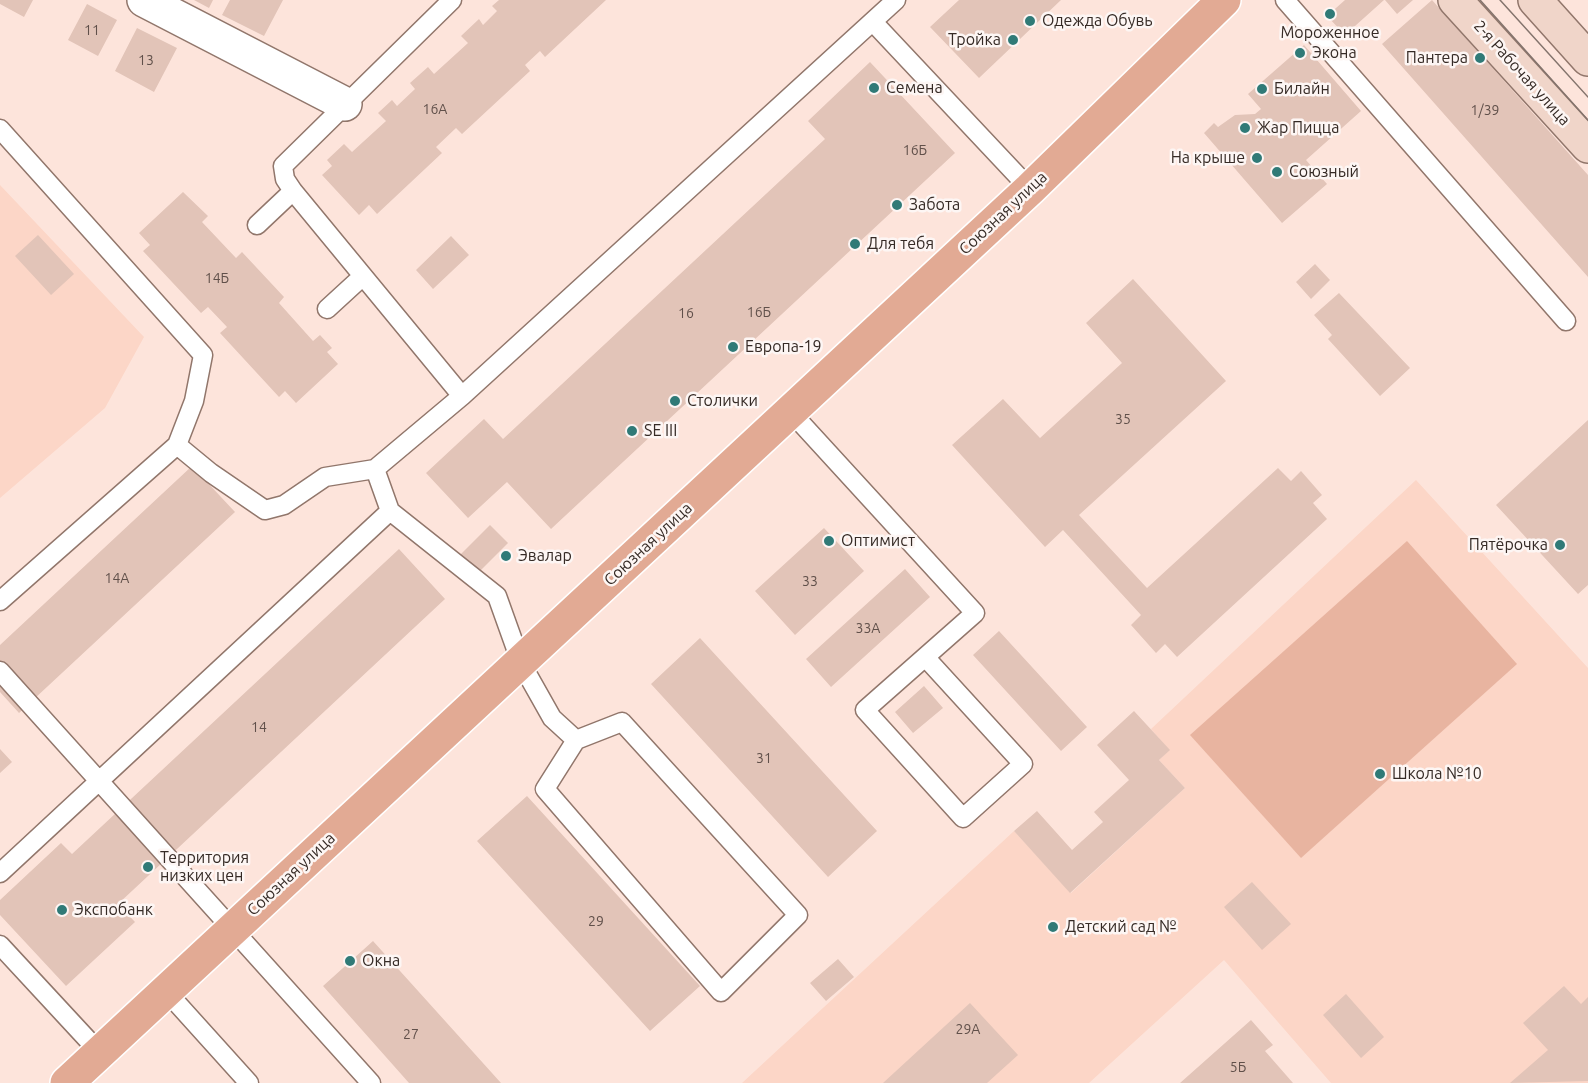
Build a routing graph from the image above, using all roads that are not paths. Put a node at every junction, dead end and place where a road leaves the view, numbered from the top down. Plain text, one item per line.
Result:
1 (144, 0) edge
2 (452, 0) edge
3 (896, 0) edge
4 (1204, 0) edge
5 (1224, 0) edge
6 (1285, 0) edge
7 (1455, 0) edge
8 (1535, 0) edge
9 (873, 22) junction
10 (1588, 59) edge
11 (1127, 94) junction
12 (345, 104) junction
13 (0, 129) edge
14 (1588, 146) edge
15 (1030, 189) junction
16 (292, 191) junction
17 (257, 225) dead end
18 (363, 276) junction
19 (327, 309) dead end
20 (1566, 321) dead end
21 (462, 396) junction
22 (790, 411) junction
23 (177, 445) junction
24 (375, 469) junction
25 (390, 511) junction
26 (0, 601) edge
27 (926, 658) junction
28 (521, 663) junction
29 (0, 671) edge
30 (576, 740) junction
31 (0, 873) edge
32 (234, 927) junction
33 (0, 945) edge
34 (166, 991) junction
35 (100, 1053) junction
36 (67, 1083) edge
37 (249, 1083) edge
38 (371, 1083) edge
39 (376, 1083) edge

1 - 12 street
2 - 12 lane
3 - 9 lane
4 - 11 main road
5 - 11 main road, Союзная улица
6 - 20 lane
7 - 14 main road, 2-я Рабочая улица
8 - 10 main road
9 - 15 lane
9 - 21 lane
11 - 15 main road, Союзная улица
12 - 16 lane
13 - 23 lane
15 - 22 main road, Союзная улица
16 - 17 lane
16 - 18 lane
18 - 19 lane
18 - 21 lane
21 - 24 lane
22 - 27 lane
22 - 28 main road, Союзная улица
23 - 24 lane
23 - 26 lane
24 - 25 lane
25 - 28 lane
25 - 31 lane
27 - 27 lane
28 - 30 lane
28 - 32 main road, Союзная улица
29 - 38 lane
30 - 30 lane
32 - 34 main road, Союзная улица
32 - 39 lane
33 - 35 lane
34 - 35 main road, Союзная улица
34 - 37 lane
35 - 36 main road, Союзная улица

